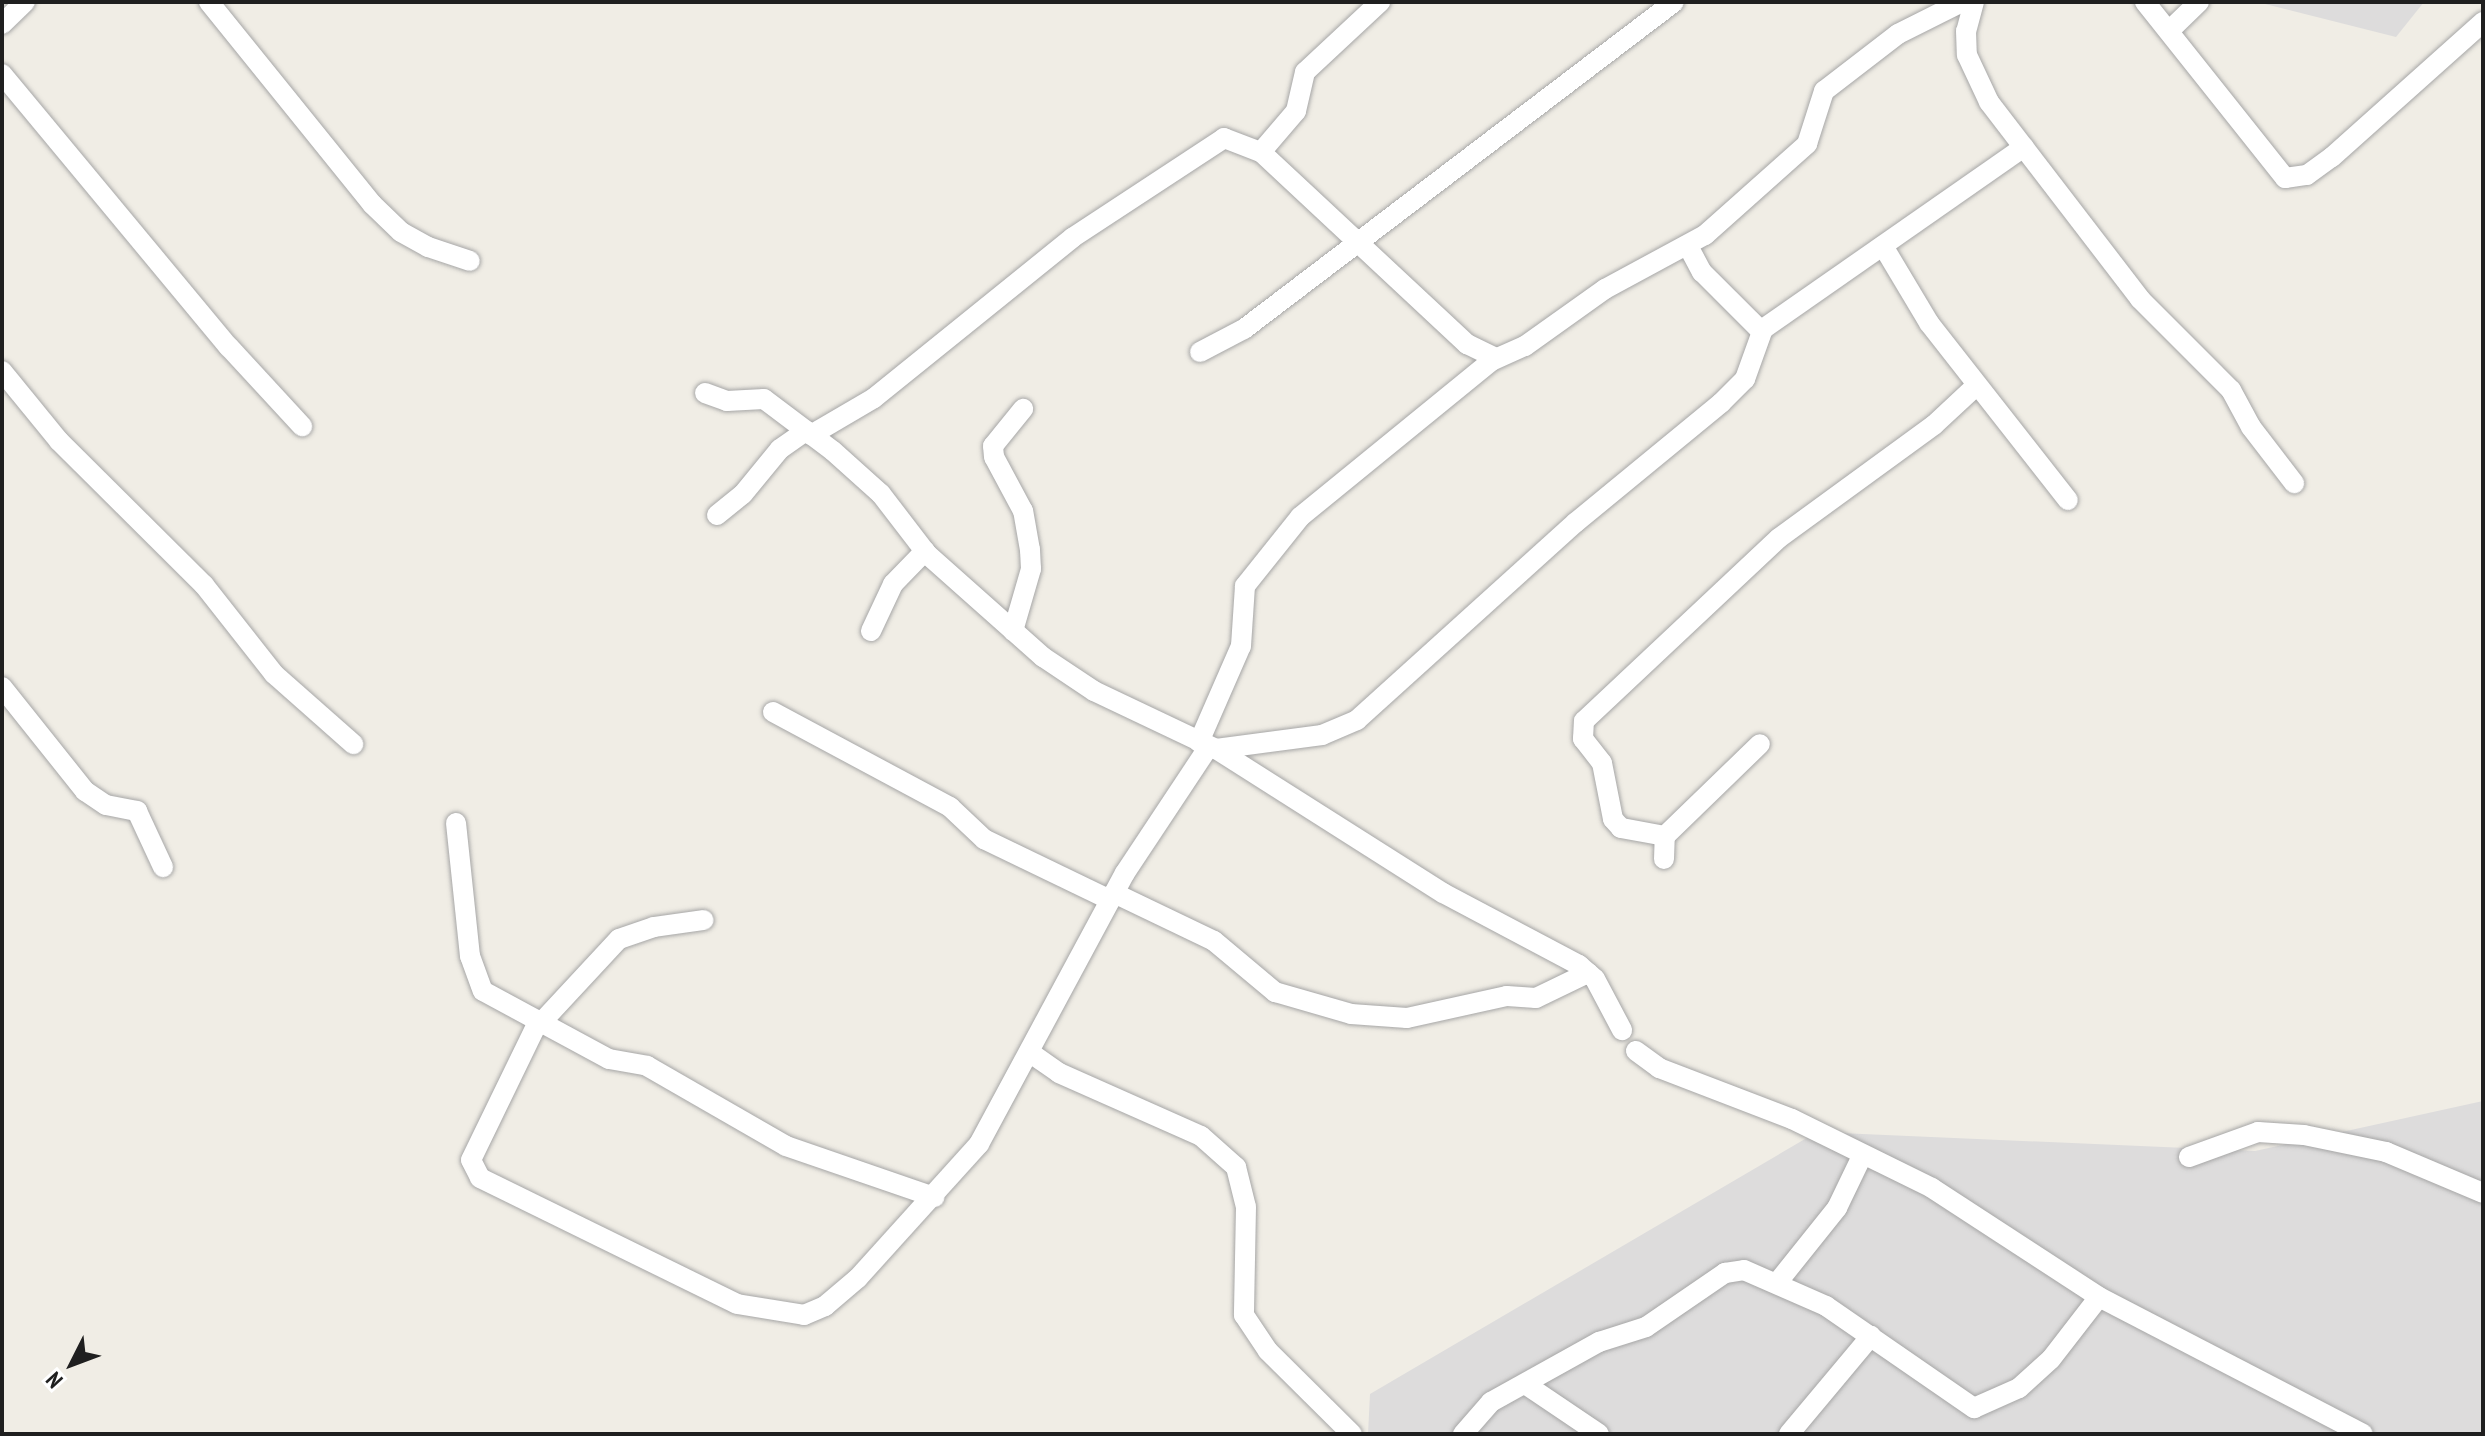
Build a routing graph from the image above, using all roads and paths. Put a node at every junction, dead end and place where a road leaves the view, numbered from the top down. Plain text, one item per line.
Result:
1 (25, 2) edge
2 (209, 2) edge
3 (1380, 2) edge
4 (1674, 2) edge
5 (1962, 2) edge
6 (1974, 2) edge
7 (2145, 2) edge
8 (2199, 2) edge
9 (1934, 7) edge
10 (2483, 22) edge
11 (2, 24) edge
12 (2171, 29) junction
13 (2, 74) edge
14 (2024, 147) junction
15 (1261, 152) junction
16 (1355, 241) junction
17 (1688, 246) junction
18 (1883, 246) junction
19 (470, 261) dead end
20 (1761, 331) junction
21 (1200, 352) dead end
22 (1496, 358) junction
23 (2, 371) edge
24 (1976, 386) junction
25 (705, 393) dead end
26 (1023, 409) dead end
27 (302, 426) dead end
28 (809, 433) junction
29 (2294, 483) dead end
30 (2068, 500) dead end
31 (717, 515) dead end
32 (925, 551) junction
33 (871, 631) dead end
34 (1013, 631) junction
35 (2, 687) edge
36 (773, 712) dead end
37 (353, 744) dead end
38 (1760, 744) dead end
39 (1208, 746) junction
40 (456, 823) dead end
41 (1665, 836) junction
42 (1664, 859) dead end
43 (163, 867) dead end
44 (1112, 896) junction
45 (704, 920) dead end
46 (1588, 973) junction
47 (538, 1024) junction
48 (1622, 1030) dead end
49 (1636, 1051) dead end
50 (1032, 1054) junction
51 (1862, 1156) junction
52 (2189, 1157) dead end
53 (2483, 1193) edge
54 (934, 1197) junction
55 (1777, 1283) junction
56 (2099, 1297) junction
57 (1871, 1336) junction
58 (1525, 1384) junction
59 (1352, 1434) edge
60 (1463, 1434) edge
61 (1599, 1434) edge
62 (1789, 1434) edge
63 (2363, 1434) edge

1 - 11 street
2 - 19 street
3 - 15 street
4 - 16 street
5 - 9 street
6 - 14 street
7 - 12 street
8 - 12 street
9 - 17 street
10 - 12 street
13 - 27 street
14 - 18 street
14 - 29 street
15 - 16 street
15 - 28 street
16 - 21 street
16 - 22 street
17 - 20 street
17 - 22 street
18 - 20 street
18 - 24 street
20 - 39 street
22 - 39 street
23 - 37 street
24 - 30 street
24 - 41 street
25 - 28 street
26 - 34 street
28 - 31 street
28 - 32 street
32 - 33 street
32 - 34 street
34 - 39 street
35 - 43 street
36 - 44 street
38 - 41 street
39 - 44 street
39 - 46 street
40 - 47 street
41 - 42 street
44 - 46 street
44 - 50 street
45 - 47 street
46 - 48 street
47 - 54 street
47 - 54 street
49 - 51 street
50 - 54 street
50 - 59 street
51 - 55 street
51 - 56 street
52 - 53 street
55 - 57 street
55 - 58 street
56 - 57 street
56 - 63 street
57 - 62 street
58 - 60 street
58 - 61 street

